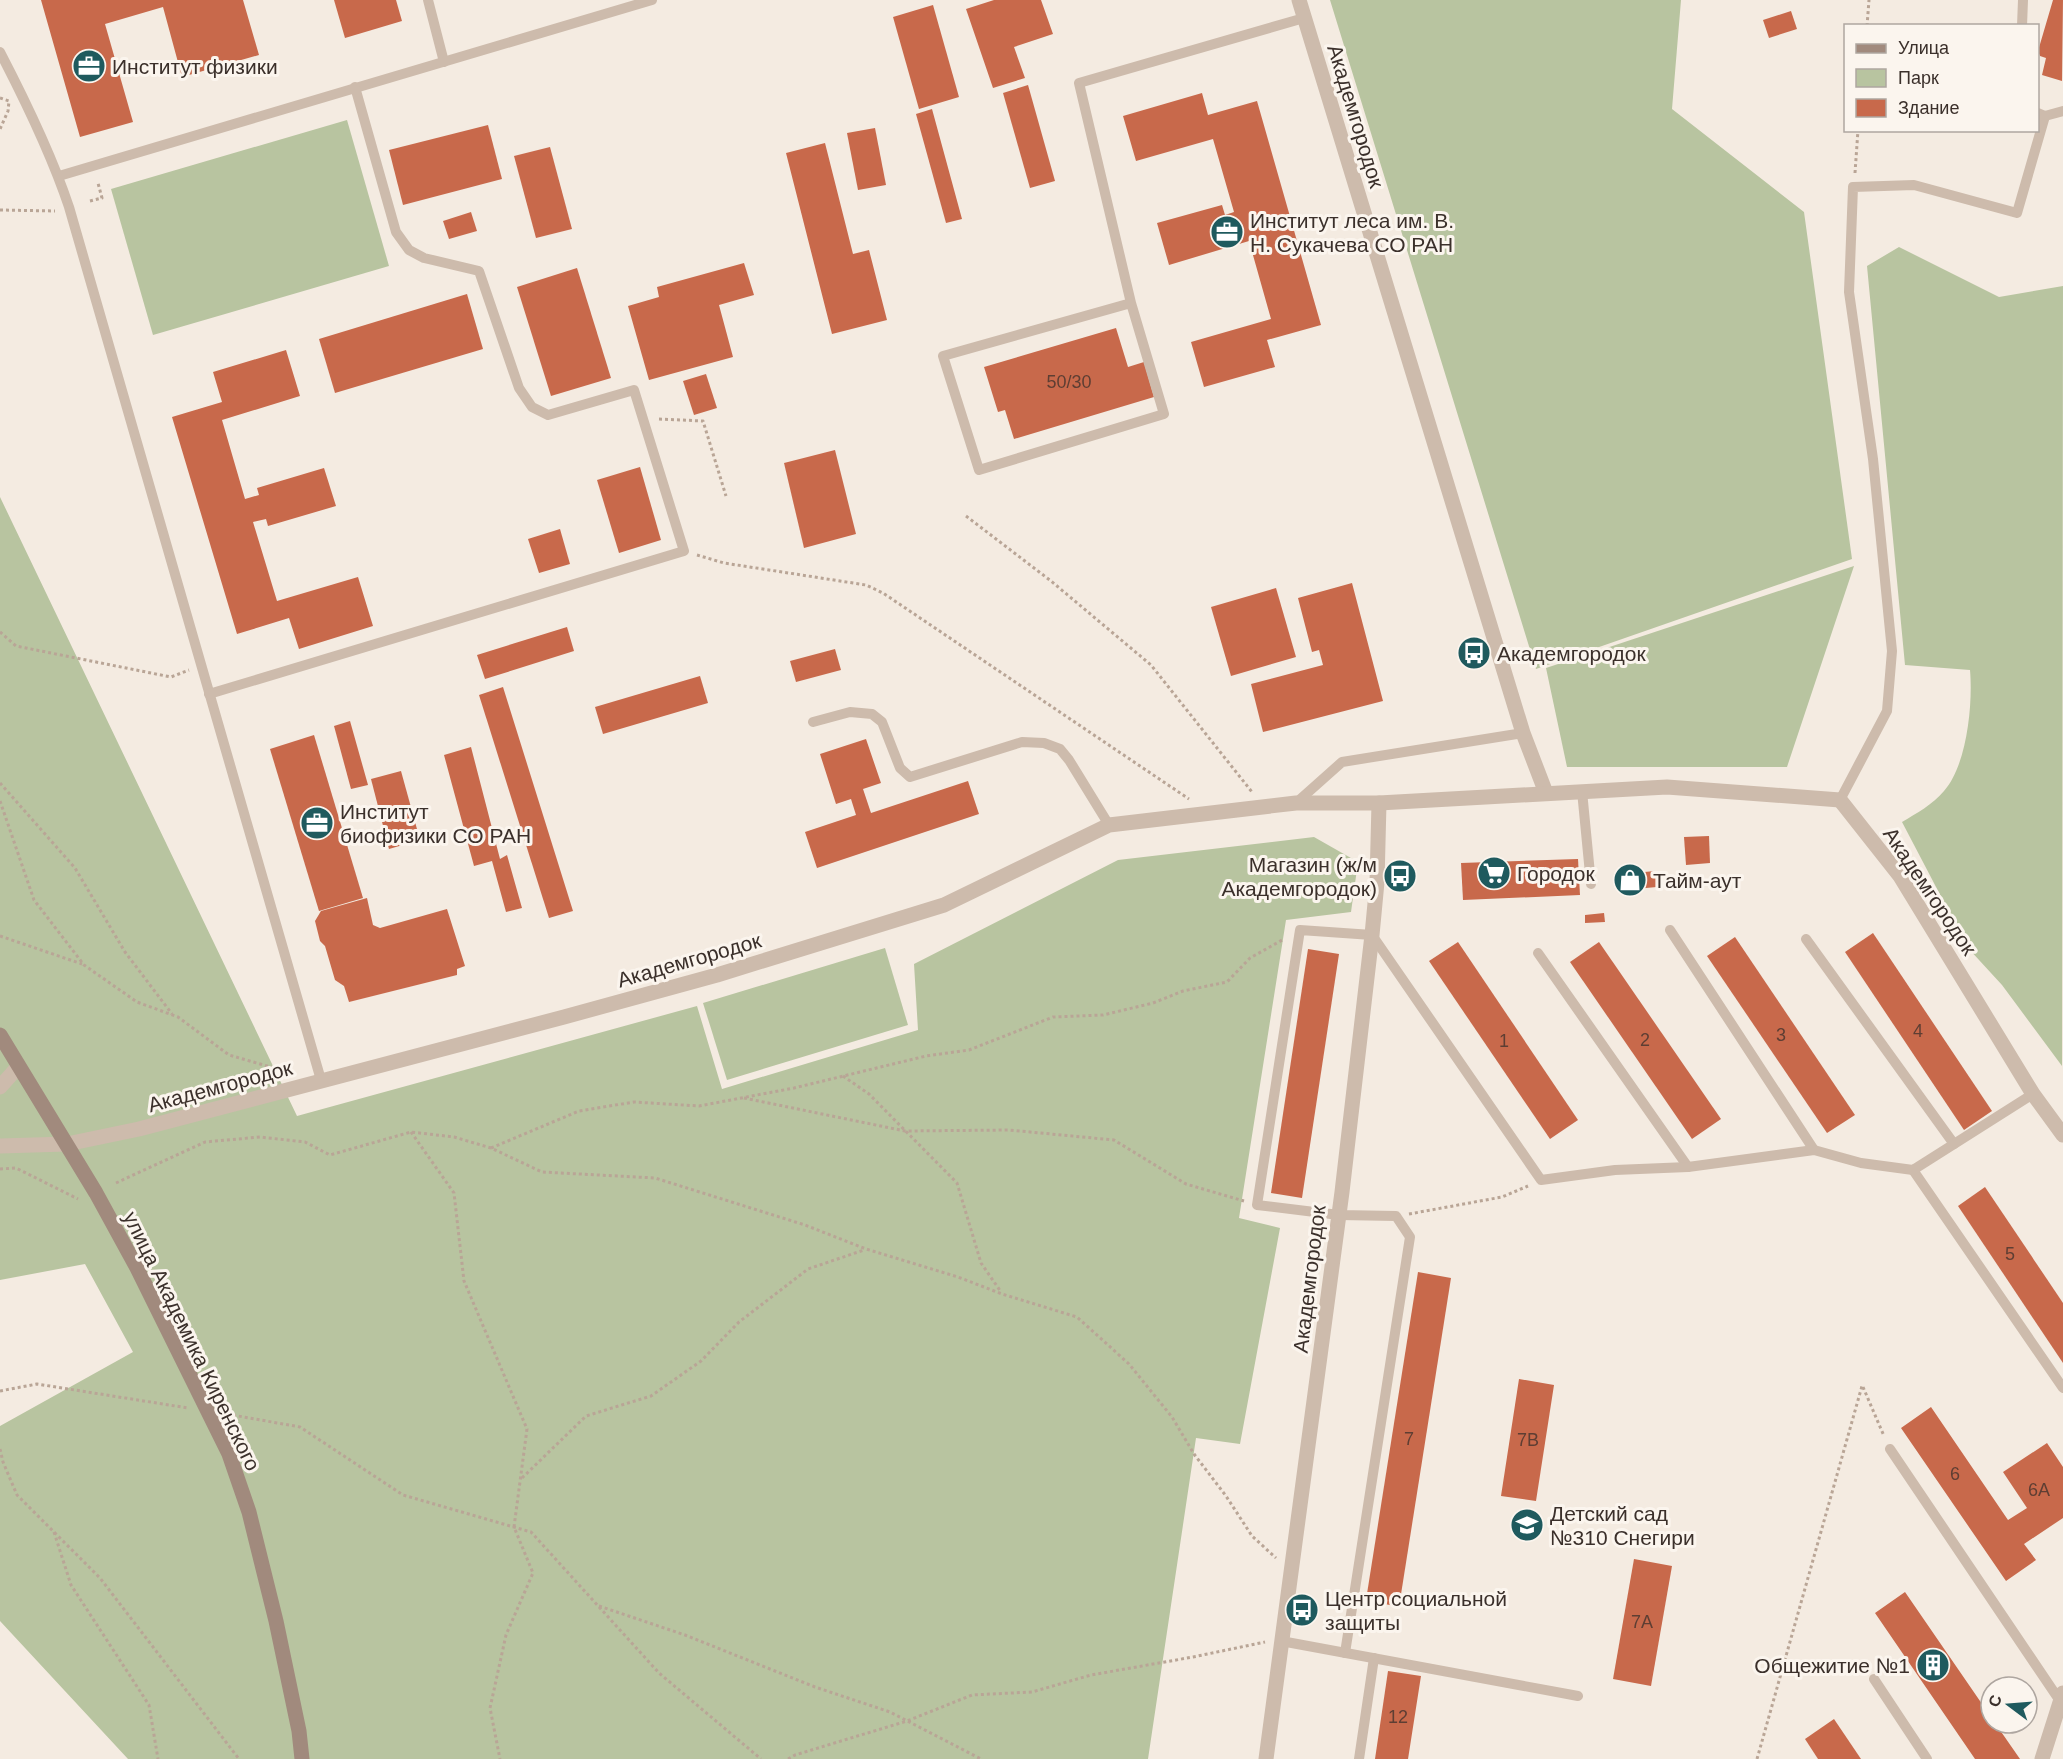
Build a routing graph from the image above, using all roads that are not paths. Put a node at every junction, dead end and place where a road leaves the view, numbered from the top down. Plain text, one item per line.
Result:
1 (428, 0) edge
2 (652, 0) edge
3 (1299, 0) edge
4 (2023, 0) edge
5 (1304, 18) junction
6 (2022, 24) edge
7 (0, 52) edge
8 (444, 62) junction
9 (355, 87) junction
10 (2063, 111) edge
11 (2041, 115) edge
12 (2037, 132) edge
13 (59, 176) junction
14 (1131, 303) junction
15 (209, 694) junction
16 (813, 722) dead end
17 (1523, 733) junction
18 (1582, 791) junction
19 (1546, 793) junction
20 (1840, 800) junction
21 (1296, 802) junction
22 (1379, 803) junction
23 (1109, 825) junction
24 (1591, 884) dead end
25 (1670, 930) dead end
26 (1372, 935) junction
27 (1806, 939) dead end
28 (1538, 953) dead end
29 (0, 1035) edge
30 (18, 1067) junction
31 (321, 1080) junction
32 (0, 1087) edge
33 (2033, 1095) junction
34 (2063, 1135) edge
35 (67, 1144) junction
36 (1954, 1144) junction
37 (0, 1146) edge
38 (1814, 1150) junction
39 (1688, 1167) junction
40 (1913, 1170) junction
41 (1339, 1215) junction
42 (2063, 1388) edge
43 (1890, 1449) road end
44 (1281, 1641) junction
45 (1345, 1653) junction
46 (1374, 1658) junction
47 (1874, 1679) dead end
48 (1578, 1696) dead end
49 (2062, 1697) edge
50 (302, 1759) edge
51 (1266, 1759) edge
52 (1359, 1759) edge
53 (1927, 1759) edge
54 (2042, 1759) edge

1 - 8 lane
2 - 8 lane
3 - 5 street, Академгородок
4 - 6 lane
5 - 14 lane
5 - 17 street, Академгородок
7 - 13 lane
8 - 9 lane
9 - 13 lane
9 - 15 lane
10 - 11 lane
12 - 20 lane
13 - 15 lane
14 - 14 lane
15 - 31 lane
16 - 23 lane
17 - 19 street, Академгородок
17 - 21 lane
18 - 19 street, Академгородок
18 - 20 street, Академгородок
18 - 24 lane
19 - 22 street, Академгородок
20 - 33 street, Академгородок
21 - 22 street, Академгородок
21 - 23 street, Академгородок
22 - 26 street, Академгородок
23 - 31 street, Академгородок
25 - 38 lane
26 - 39 lane
26 - 41 street, Академгородок
26 - 41 lane
27 - 36 lane
28 - 39 lane
29 - 30 main road, улица Академика Киренского
30 - 32 street
30 - 35 main road, улица Академика Киренского
31 - 35 street, Академгородок
33 - 34 street, Академгородок
33 - 36 lane
35 - 37 street, Академгородок
35 - 50 main road, улица Академика Киренского
36 - 40 lane
38 - 39 lane
38 - 40 lane
40 - 42 lane
41 - 44 street, Академгородок
41 - 45 lane
43 - 49 lane
44 - 45 lane
44 - 51 street, Академгородок
45 - 46 lane
46 - 48 lane
46 - 52 lane
47 - 53 lane
49 - 54 street

